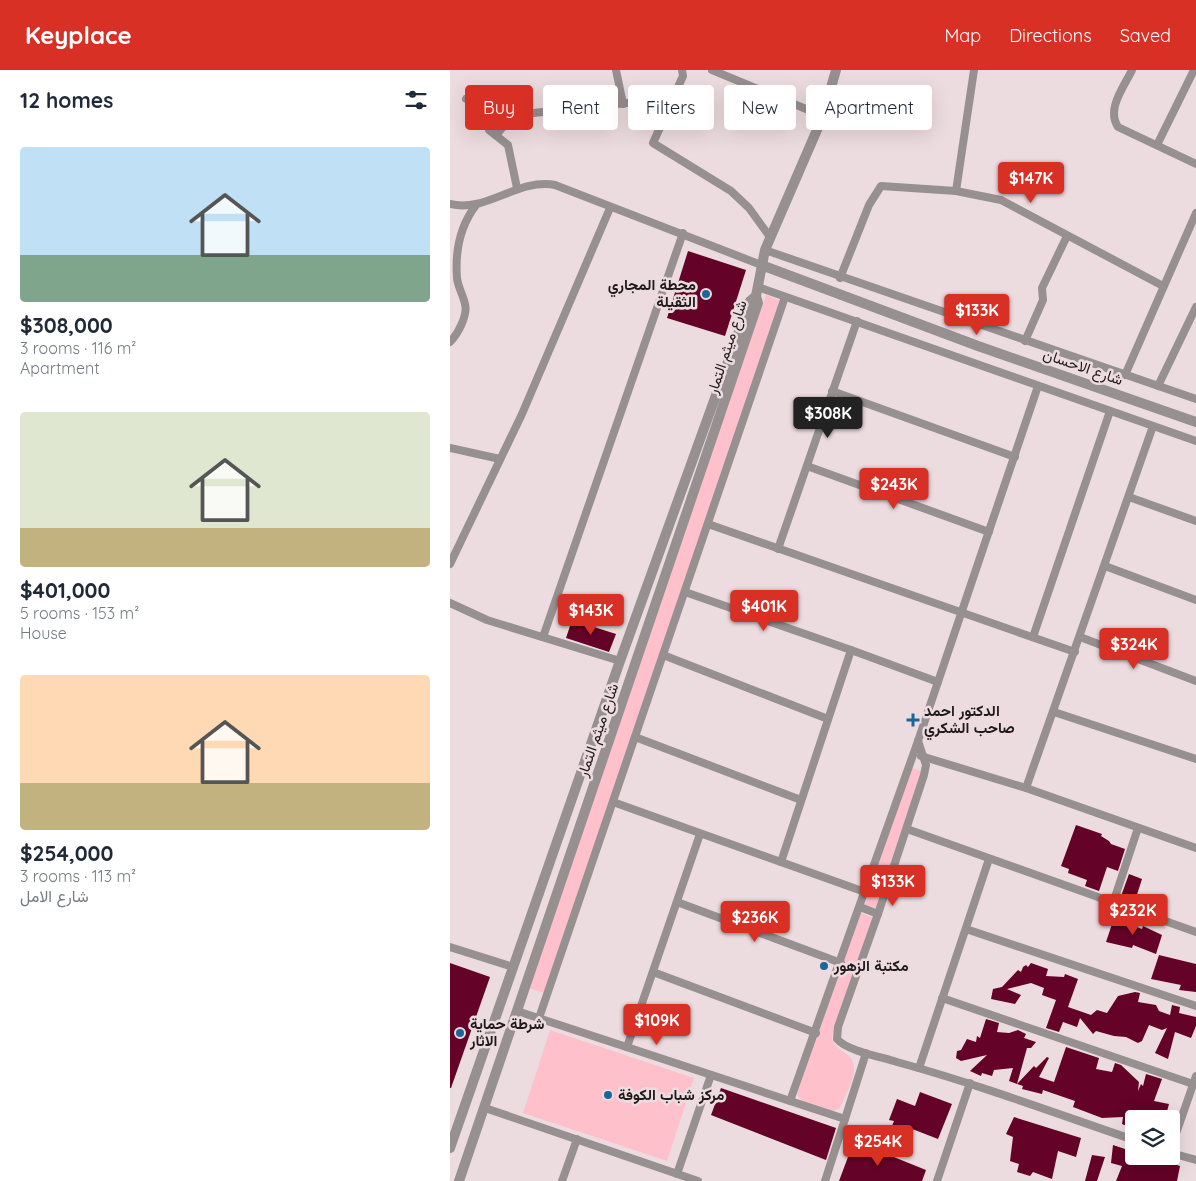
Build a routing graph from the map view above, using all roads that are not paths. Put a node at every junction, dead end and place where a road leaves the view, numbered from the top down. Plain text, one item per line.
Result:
1 (616, 70) edge
2 (712, 70) edge
3 (836, 70) edge
4 (974, 70) edge
5 (1132, 70) edge
6 (1194, 70) edge
7 (684, 72) edge
8 (678, 85) edge
9 (832, 85) edge
10 (628, 103) edge
11 (623, 104) junction
12 (806, 109) edge
13 (489, 130) edge
14 (659, 130) edge
15 (817, 130) edge
16 (496, 135) junction
17 (1157, 145) junction
18 (1196, 164) edge
19 (517, 188) junction
20 (956, 191) junction
21 (450, 204) edge
22 (476, 205) junction
23 (610, 208) junction
24 (1196, 213) edge
25 (683, 233) junction
26 (1067, 236) junction
27 (770, 237) junction
28 (765, 250) junction
29 (764, 266) junction
30 (840, 278) junction
31 (1163, 286) junction
32 (757, 291) junction
33 (785, 297) junction
34 (1196, 307) edge
35 (856, 321) junction
36 (1025, 341) junction
37 (450, 342) edge
38 (1125, 375) junction
39 (1038, 386) junction
40 (1158, 386) junction
41 (832, 391) junction
42 (1196, 399) edge
43 (1110, 411) junction
44 (1196, 422) edge
45 (1153, 426) junction
46 (1196, 441) edge
47 (450, 448) edge
48 (1015, 458) junction
49 (500, 460) junction
50 (807, 466) junction
51 (1129, 497) junction
52 (1196, 521) edge
53 (708, 524) junction
54 (989, 532) junction
55 (778, 549) junction
56 (450, 564) edge
57 (1105, 566) junction
58 (685, 592) junction
59 (1196, 600) edge
60 (450, 603) edge
61 (961, 613) junction
62 (542, 637) junction
63 (1033, 637) junction
64 (1080, 637) junction
65 (851, 650) junction
66 (1075, 652) junction
67 (663, 655) junction
68 (620, 661) junction
69 (1196, 681) edge
70 (938, 682) junction
71 (1054, 712) junction
72 (828, 719) junction
73 (635, 737) junction
74 (918, 741) junction
75 (914, 754) junction
76 (924, 757) junction
77 (1196, 759) edge
78 (1026, 788) junction
79 (802, 800) junction
80 (612, 802) junction
81 (1138, 828) junction
82 (907, 829) junction
83 (700, 834) junction
84 (1196, 848) edge
85 (989, 859) junction
86 (781, 862) junction
87 (865, 892) junction
88 (677, 902) junction
89 (1113, 903) junction
90 (860, 907) junction
91 (878, 914) junction
92 (966, 928) junction
93 (1196, 932) edge
94 (450, 947) edge
95 (841, 963) junction
96 (513, 967) junction
97 (653, 972) junction
98 (942, 998) junction
99 (1196, 1006) edge
100 (517, 1011) junction
101 (539, 1018) junction
102 (816, 1033) junction
103 (627, 1047) junction
104 (866, 1053) junction
105 (919, 1068) junction
106 (711, 1075) junction
107 (1194, 1080) edge
108 (970, 1083) junction
109 (790, 1101) junction
110 (485, 1108) junction
111 (844, 1119) junction
112 (1180, 1121) edge
113 (1125, 1137) edge
114 (577, 1139) junction
115 (450, 1148) edge
116 (1180, 1156) edge
117 (1196, 1160) edge
118 (677, 1174) junction
119 (459, 1181) edge
120 (562, 1181) edge
121 (698, 1181) edge
122 (825, 1181) edge
123 (936, 1181) edge

1 - 11 street
2 - 12 street
3 - 9 street
4 - 20 street
5 - 17 street
6 - 17 street
7 - 8 street
10 - 11 street
11 - 16 street
13 - 16 street
14 - 27 street
15 - 27 street
16 - 19 street
17 - 18 street
19 - 22 street
19 - 23 street
20 - 26 street
20 - 30 street
21 - 22 street
22 - 37 street
23 - 25 street
23 - 49 street
24 - 31 street
25 - 29 street
25 - 62 street
26 - 31 street
26 - 36 street
27 - 28 street
28 - 29 street
28 - 30 street
29 - 32 street
29 - 44 street, شارع الاحسان
30 - 36 street
31 - 38 street
32 - 33 street
32 - 68 street, شارع ميثم التمار
32 - 100 street, شارع ميثم التمار
33 - 35 street
33 - 53 street
34 - 40 street
35 - 39 street
35 - 41 street
36 - 38 street
38 - 40 street
39 - 43 street
39 - 48 street
40 - 42 street
41 - 48 street
41 - 50 street
43 - 45 street
43 - 63 street
45 - 46 street
45 - 51 street
47 - 49 street
48 - 54 street
49 - 56 street
50 - 54 street
50 - 55 street
51 - 52 street
51 - 57 street
53 - 55 street
53 - 58 street
54 - 61 street
55 - 61 street
57 - 59 street
57 - 64 street
58 - 65 street
58 - 67 street
60 - 62 street
61 - 63 street
61 - 70 street
62 - 68 street
63 - 66 street
64 - 66 street
64 - 69 street
65 - 70 street
65 - 72 street
66 - 71 street
67 - 72 street
67 - 73 street
68 - 96 street, شارع ميثم التمار
70 - 74 street
71 - 77 street
71 - 78 street
72 - 79 street
73 - 79 street
73 - 80 street
74 - 75 street
74 - 76 street
75 - 76 street
75 - 87 street
76 - 78 street
76 - 82 street
78 - 81 street
79 - 86 street
80 - 83 street
80 - 101 street
81 - 84 street
81 - 89 street
82 - 85 street
82 - 91 street
83 - 86 street
83 - 88 street
85 - 89 street
85 - 92 street
86 - 87 street
87 - 90 street
88 - 95 street
88 - 97 street
89 - 93 street
90 - 91 street
90 - 95 street
91 - 104 street
92 - 98 street
92 - 99 street
94 - 96 street
95 - 102 street
96 - 115 street, شارع ميثم التمار
97 - 102 street
97 - 103 street
98 - 105 street
98 - 107 street
100 - 101 street
100 - 110 street, شارع ميثم التمار
101 - 103 street
102 - 109 street
103 - 106 street
104 - 105 street
104 - 111 street
105 - 108 street
106 - 109 street
106 - 118 street
107 - 112 street
108 - 113 street
108 - 123 street
109 - 111 street
110 - 114 street
110 - 119 street, شارع ميثم التمار
111 - 122 street
114 - 118 street
114 - 120 street
116 - 117 street
118 - 121 street

